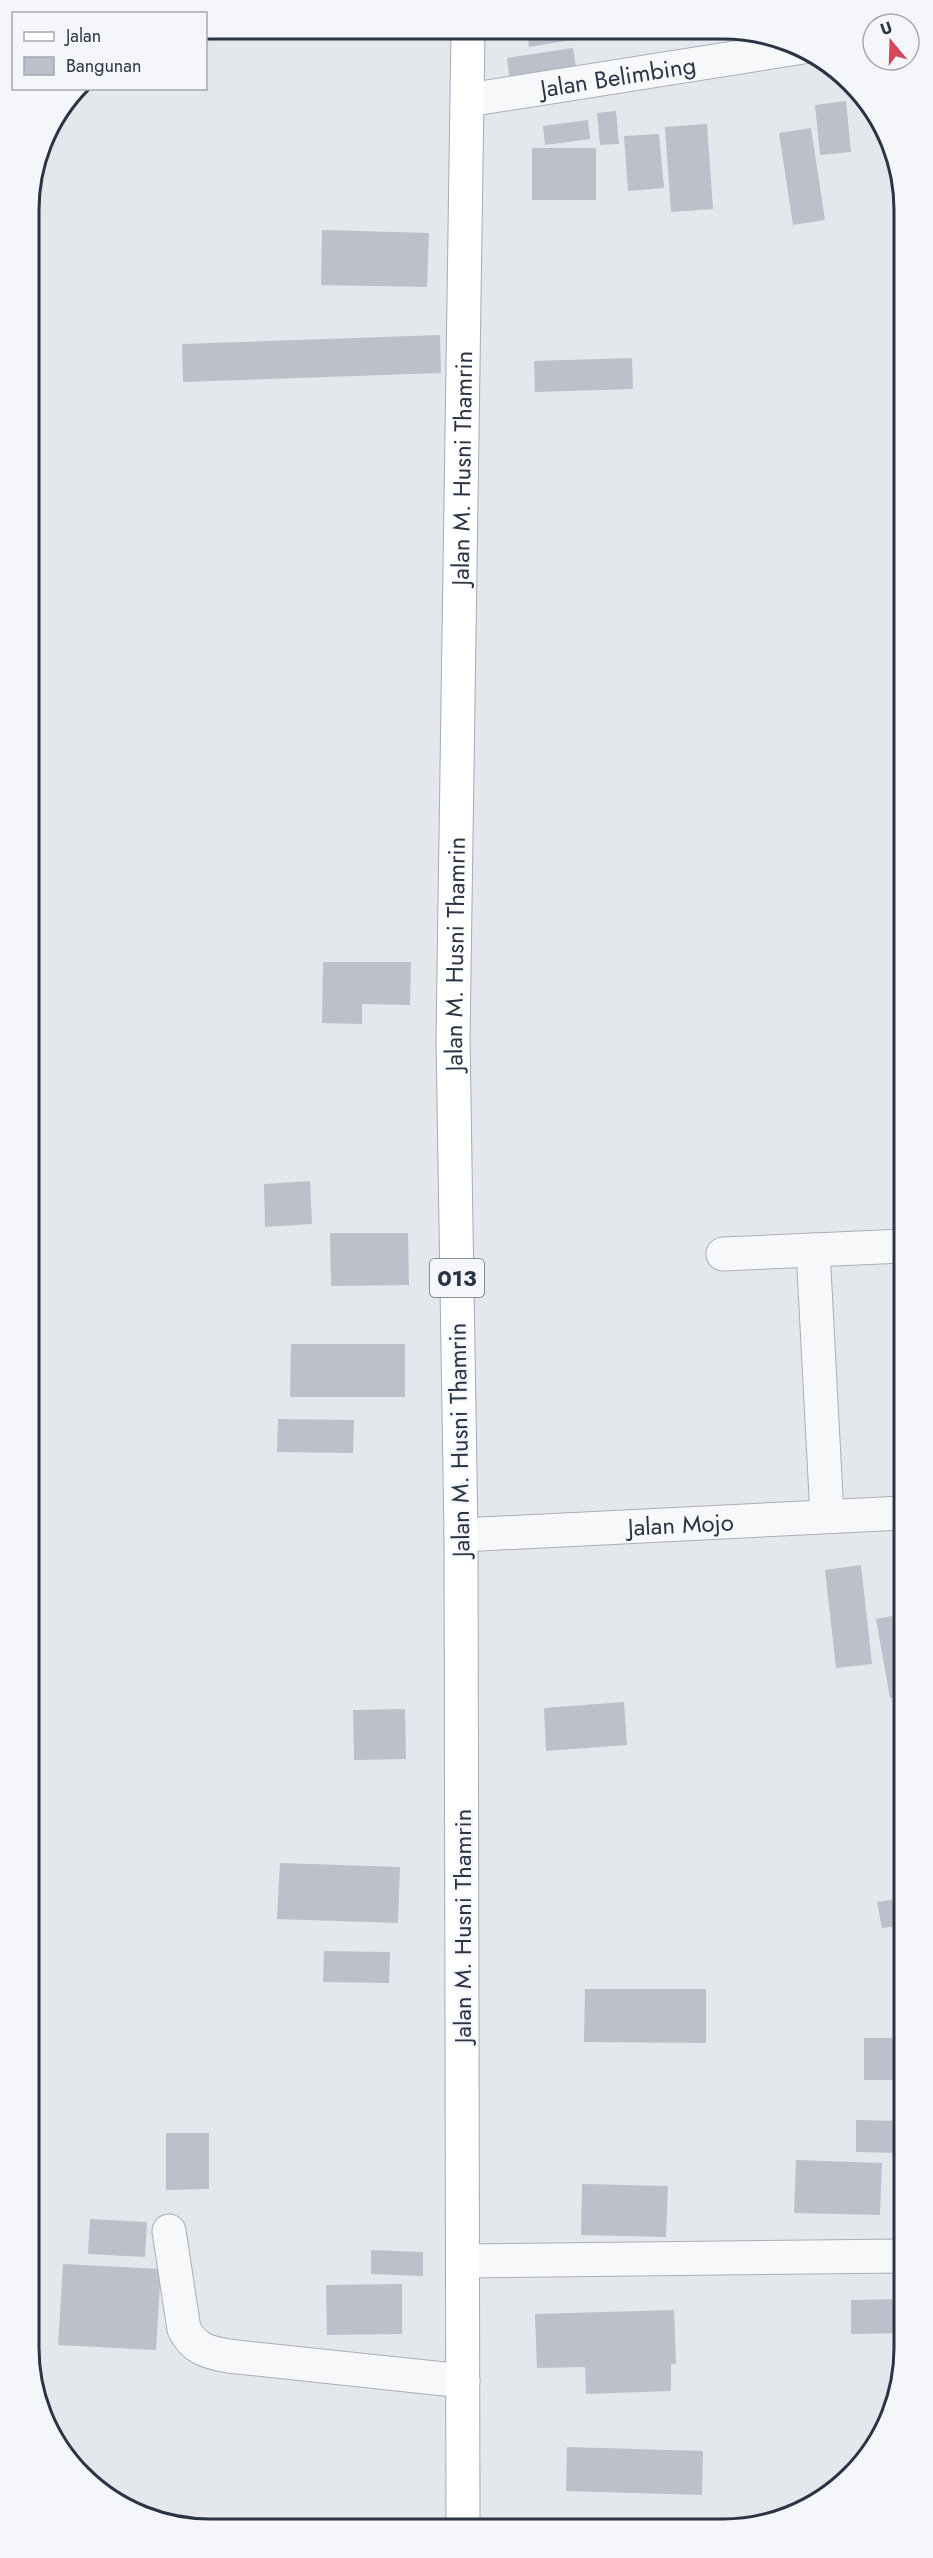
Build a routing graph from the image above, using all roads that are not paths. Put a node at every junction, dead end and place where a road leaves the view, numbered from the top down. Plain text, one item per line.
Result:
1 (468, 39) edge
2 (783, 50) edge
3 (468, 100) junction
4 (894, 1246) edge
5 (813, 1250) junction
6 (723, 1254) dead end
7 (894, 1513) edge
8 (827, 1516) junction
9 (461, 1534) junction
10 (169, 2231) dead end
11 (894, 2256) edge
12 (463, 2261) junction
13 (463, 2381) junction
14 (463, 2519) edge

1 - 3 main road, Jalan M. Husni Thamrin / 013
2 - 3 street, Jalan Belimbing
3 - 9 main road, Jalan M. Husni Thamrin / 013
4 - 5 street
5 - 6 street
5 - 8 street
7 - 8 street, Jalan Mojo
8 - 9 street, Jalan Mojo
9 - 12 main road, Jalan M. Husni Thamrin / 013
10 - 13 street
11 - 12 street
12 - 13 main road, Jalan M. Husni Thamrin / 013
13 - 14 main road, Jalan M. Husni Thamrin / 013

